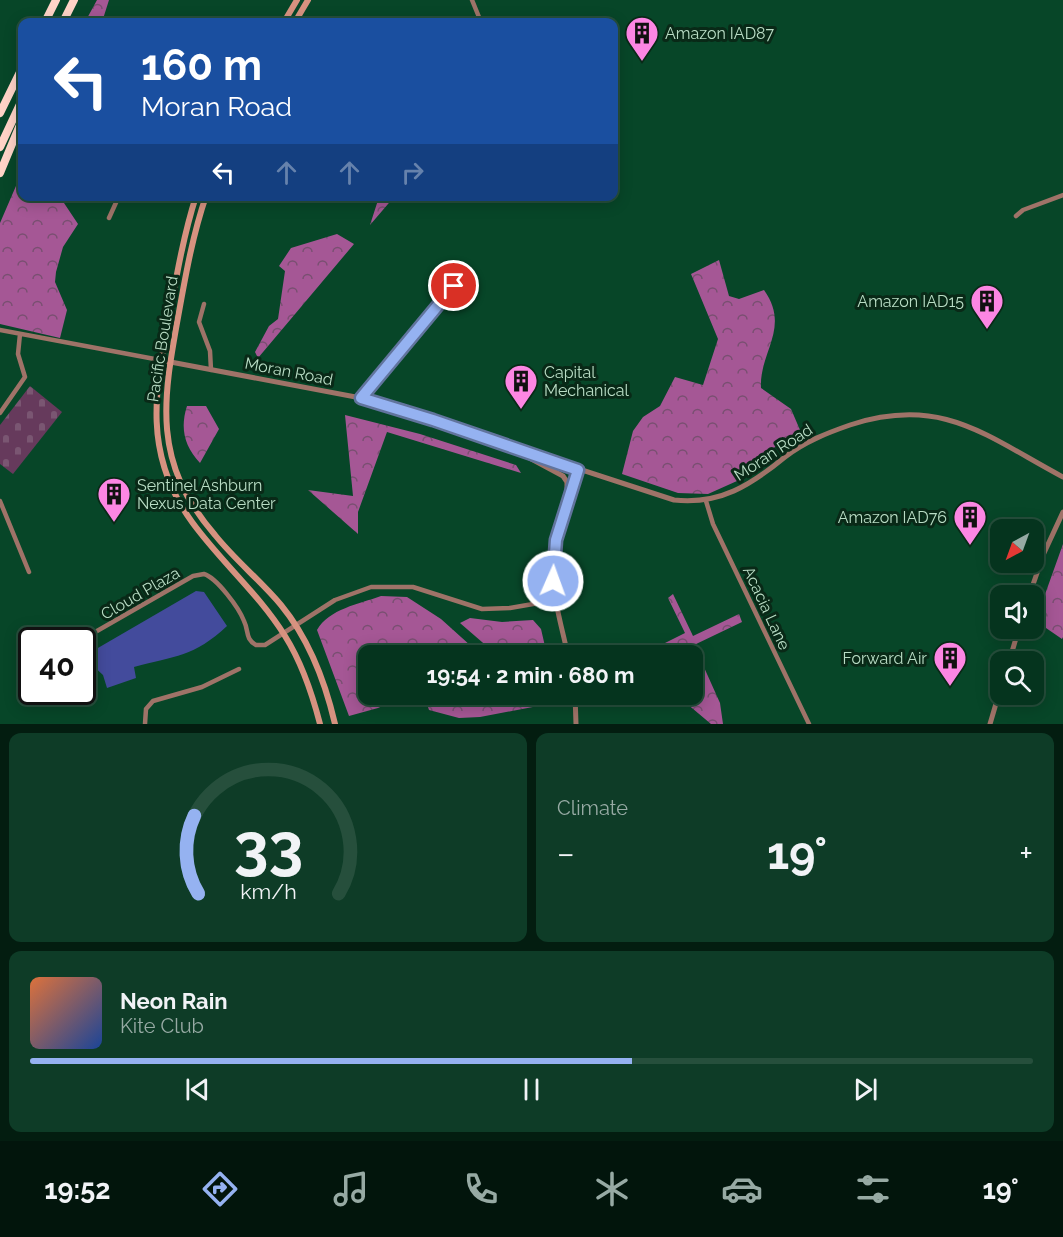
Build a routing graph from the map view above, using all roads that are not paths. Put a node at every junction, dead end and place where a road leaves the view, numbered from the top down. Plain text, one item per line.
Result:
1 (56, 0) edge
2 (74, 0) edge
3 (297, 0) edge
4 (308, 0) edge
5 (472, 0) edge
6 (47, 18) edge
7 (65, 18) edge
8 (286, 18) edge
9 (297, 18) edge
10 (480, 18) edge
11 (18, 76) edge
12 (18, 109) edge
13 (0, 113) edge
14 (18, 130) edge
15 (0, 147) edge
16 (0, 173) edge
17 (1063, 195) edge
18 (117, 201) edge
19 (195, 201) edge
20 (205, 201) edge
21 (1016, 216) dead end
22 (109, 218) dead end
23 (455, 276) dead end
24 (204, 304) dead end
25 (0, 330) edge
26 (20, 334) junction
27 (160, 360) junction
28 (170, 362) junction
29 (211, 370) junction
30 (361, 398) junction
31 (0, 413) edge
32 (502, 444) junction
33 (578, 470) junction
34 (1063, 477) edge
35 (567, 500) junction
36 (0, 501) edge
37 (706, 501) junction
38 (1063, 512) edge
39 (29, 572) dead end
40 (1033, 585) edge
41 (556, 600) junction
42 (296, 626) junction
43 (96, 632) edge
44 (284, 634) junction
45 (566, 645) edge
46 (239, 669) dead end
47 (576, 705) edge
48 (996, 705) edge
49 (145, 724) edge
50 (320, 724) edge
51 (335, 724) edge
52 (576, 724) edge
53 (809, 724) edge
54 (990, 724) edge

1 - 6 highway
2 - 7 highway
3 - 8 main road
4 - 9 main road
5 - 10 street
11 - 13 highway
12 - 15 highway
14 - 16 highway
17 - 21 street
18 - 22 street
19 - 27 main road, Pacific Boulevard
20 - 28 main road, Pacific Boulevard
23 - 30 street
24 - 29 street
25 - 26 street, Moran Road
26 - 27 street, Moran Road
26 - 31 street
27 - 28 street, Moran Road
27 - 44 main road, Pacific Boulevard
28 - 29 street, Moran Road
28 - 42 main road, Pacific Boulevard
29 - 30 street, Moran Road
30 - 32 street, Moran Road
32 - 33 street, Moran Road
32 - 35 street
33 - 35 street
33 - 37 street, Moran Road
34 - 37 street, Moran Road
35 - 41 street
36 - 39 street
37 - 53 street, Acacia Lane
38 - 40 street
41 - 42 street
41 - 45 street
42 - 44 street
42 - 51 main road, Pacific Boulevard
43 - 44 street, Cloud Plaza
44 - 50 main road, Pacific Boulevard
46 - 49 street
47 - 52 street
48 - 54 street

